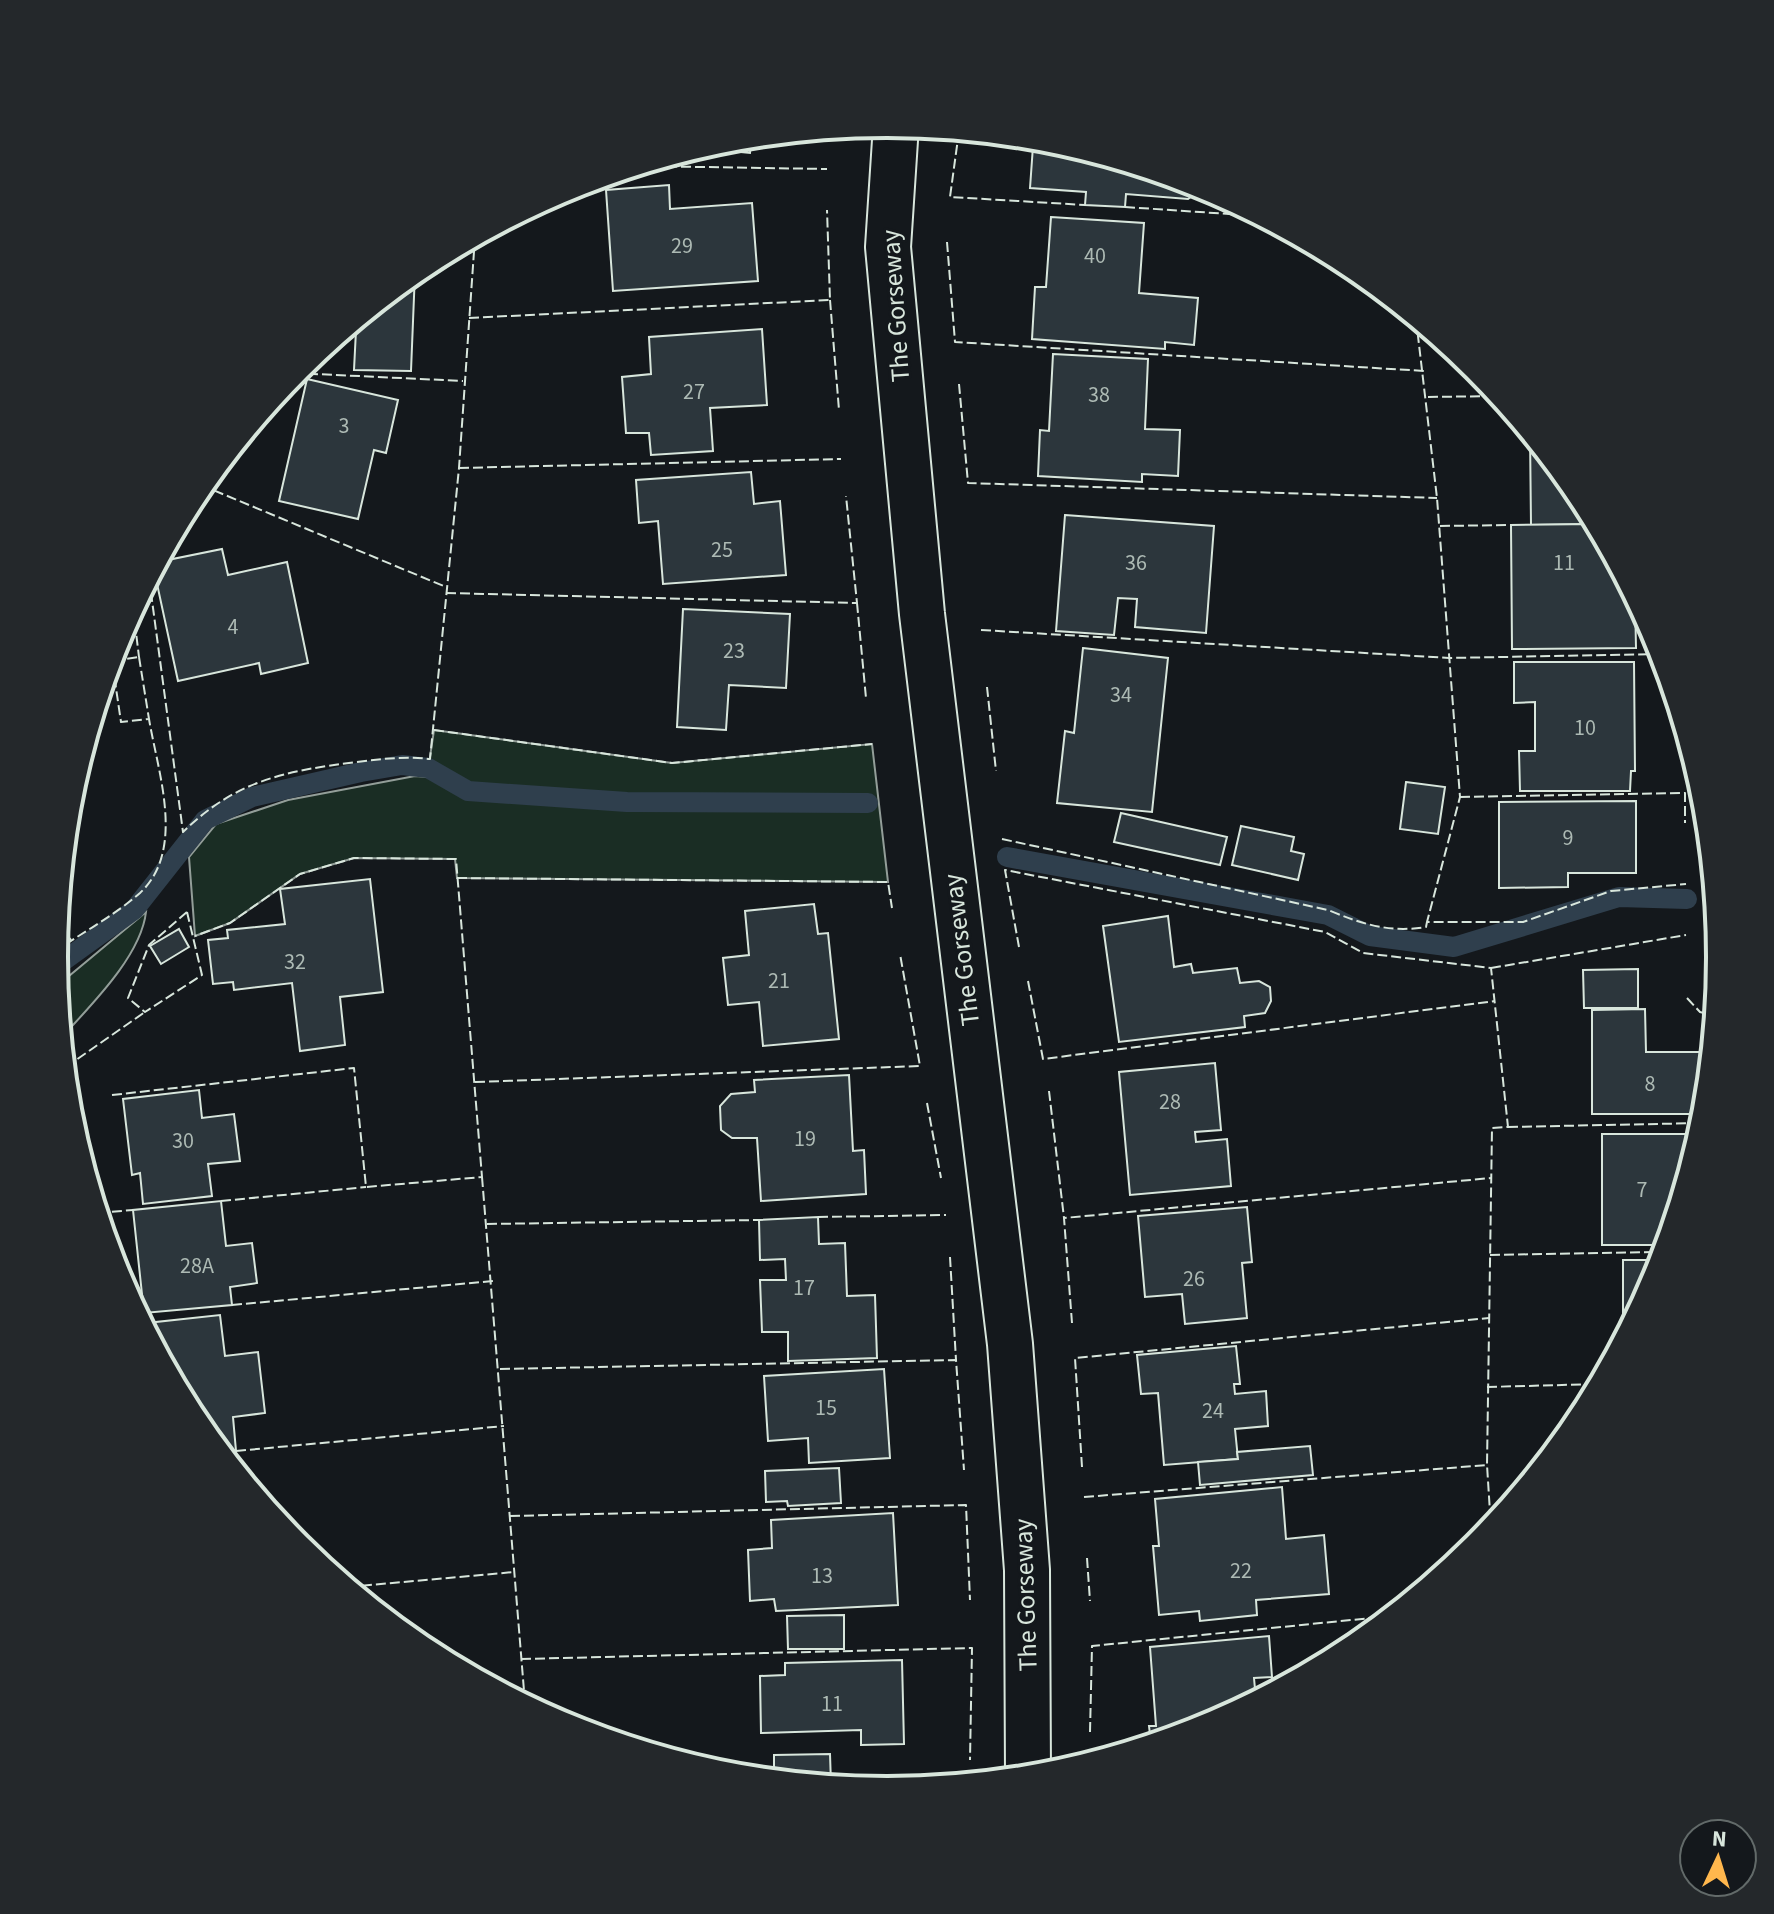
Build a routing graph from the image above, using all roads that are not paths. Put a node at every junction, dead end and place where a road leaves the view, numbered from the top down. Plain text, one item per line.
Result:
1 (895, 138) edge
2 (1028, 1763) edge

1 - 2 street, The Gorseway

